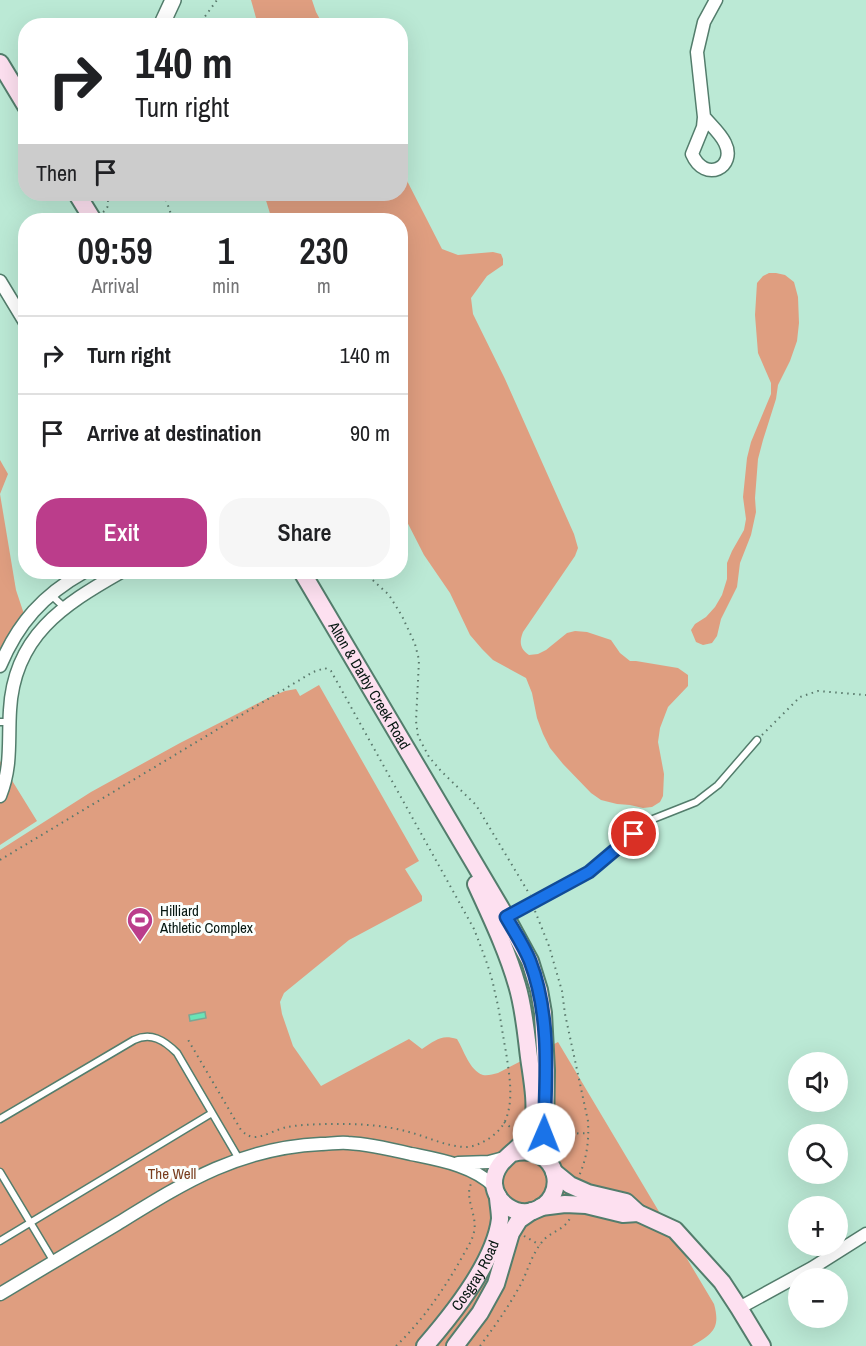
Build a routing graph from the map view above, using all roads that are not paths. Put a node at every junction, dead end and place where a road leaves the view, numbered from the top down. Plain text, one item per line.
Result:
1 (173, 0) edge
2 (716, 0) edge
3 (165, 18) edge
4 (0, 63) edge
5 (18, 93) edge
6 (704, 117) dead end
7 (0, 281) edge
8 (18, 309) edge
9 (72, 579) edge
10 (109, 579) edge
11 (306, 579) edge
12 (50, 594) junction
13 (64, 608) junction
14 (0, 666) edge
15 (5, 722) edge
16 (757, 740) road end
17 (0, 796) edge
18 (436, 798) junction
19 (506, 917) junction
20 (212, 1113) junction
21 (0, 1119) edge
22 (509, 1156) junction
23 (239, 1159) junction
24 (450, 1163) junction
25 (552, 1167) junction
26 (0, 1172) edge
27 (496, 1191) junction
28 (537, 1209) junction
29 (638, 1213) junction
30 (31, 1223) junction
31 (866, 1234) edge
32 (0, 1241) edge
33 (54, 1262) junction
34 (0, 1294) edge
35 (739, 1308) junction
36 (425, 1346) edge
37 (455, 1346) edge
38 (762, 1346) edge

1 - 3 street
2 - 6 street
4 - 5 main road
7 - 8 street
9 - 12 street
10 - 13 street
11 - 18 main road, Alton & Darby Creek Road
12 - 13 lane
12 - 14 street
13 - 15 street
15 - 17 street
16 - 19 lane
18 - 19 main road, Alton & Darby Creek Road
18 - 22 main road, Alton & Darby Creek Road
19 - 25 main road, Alton & Darby Creek Road
20 - 21 lane
20 - 23 lane
20 - 30 lane
22 - 24 street
22 - 25 main road
22 - 27 main road
23 - 24 street
23 - 33 street
24 - 27 street
25 - 28 main road
25 - 29 main road
26 - 30 lane
27 - 28 main road
27 - 36 main road, Cosgray Road
28 - 29 main road
28 - 37 main road, Cosgray Road
29 - 35 main road
30 - 32 lane
30 - 33 lane
31 - 35 street
33 - 34 street
35 - 38 main road

